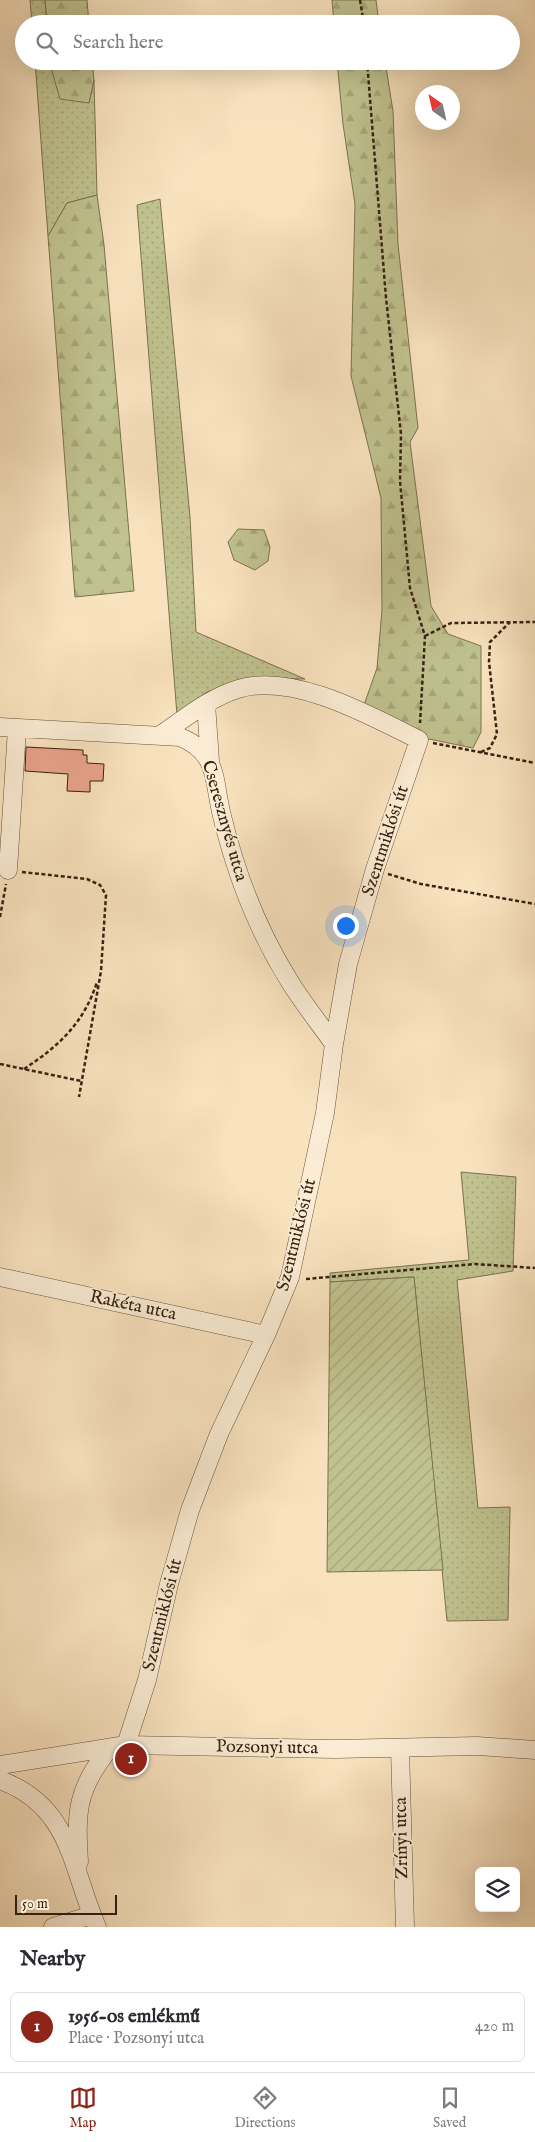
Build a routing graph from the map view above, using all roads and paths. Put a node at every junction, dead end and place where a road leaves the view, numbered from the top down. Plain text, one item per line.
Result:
1 (360, 0) edge
2 (362, 15) edge
3 (368, 70) edge
4 (510, 622) junction
5 (535, 622) edge
6 (425, 636) junction
7 (206, 704) junction
8 (9, 728) edge
9 (159, 736) junction
10 (419, 740) junction
11 (480, 752) junction
12 (210, 762) junction
13 (535, 763) edge
14 (375, 869) junction
15 (8, 870) junction
16 (535, 904) edge
17 (0, 917) edge
18 (101, 971) junction
19 (334, 1044) junction
20 (0, 1064) edge
21 (24, 1069) junction
22 (81, 1081) junction
23 (79, 1097) dead end
24 (535, 1268) edge
25 (0, 1277) edge
26 (290, 1277) junction
27 (266, 1335) junction
28 (117, 1747) junction
29 (400, 1748) junction
30 (535, 1750) edge
31 (0, 1766) edge
32 (0, 1780) edge
33 (79, 1875) junction
34 (94, 1921) edge
35 (53, 1927) edge
36 (405, 1927) edge

1 - 2 path
3 - 6 path
4 - 5 path
4 - 6 path
4 - 11 path
6 - 10 path
7 - 9 street
7 - 10 street
7 - 12 street
8 - 9 street, Cseresznyés utca
8 - 15 street
9 - 12 street, Cseresznyés utca
10 - 11 path
10 - 14 street, Szentmiklósi út
11 - 13 path
12 - 19 street, Cseresznyés utca
14 - 16 path
14 - 19 street, Szentmiklósi út
15 - 17 path
15 - 18 path
18 - 21 path
18 - 22 path
19 - 26 street, Szentmiklósi út
20 - 21 path
21 - 22 path
22 - 23 path
24 - 26 path
25 - 27 street, Rakéta utca
26 - 27 street, Szentmiklósi út
27 - 28 street, Szentmiklósi út
28 - 29 street, Pozsonyi utca
28 - 31 street, Pozsonyi utca
28 - 33 street, Szentmiklósi út
29 - 30 street, Pozsonyi utca
29 - 36 street, Zrínyi utca
32 - 33 street
33 - 34 street
34 - 35 street

